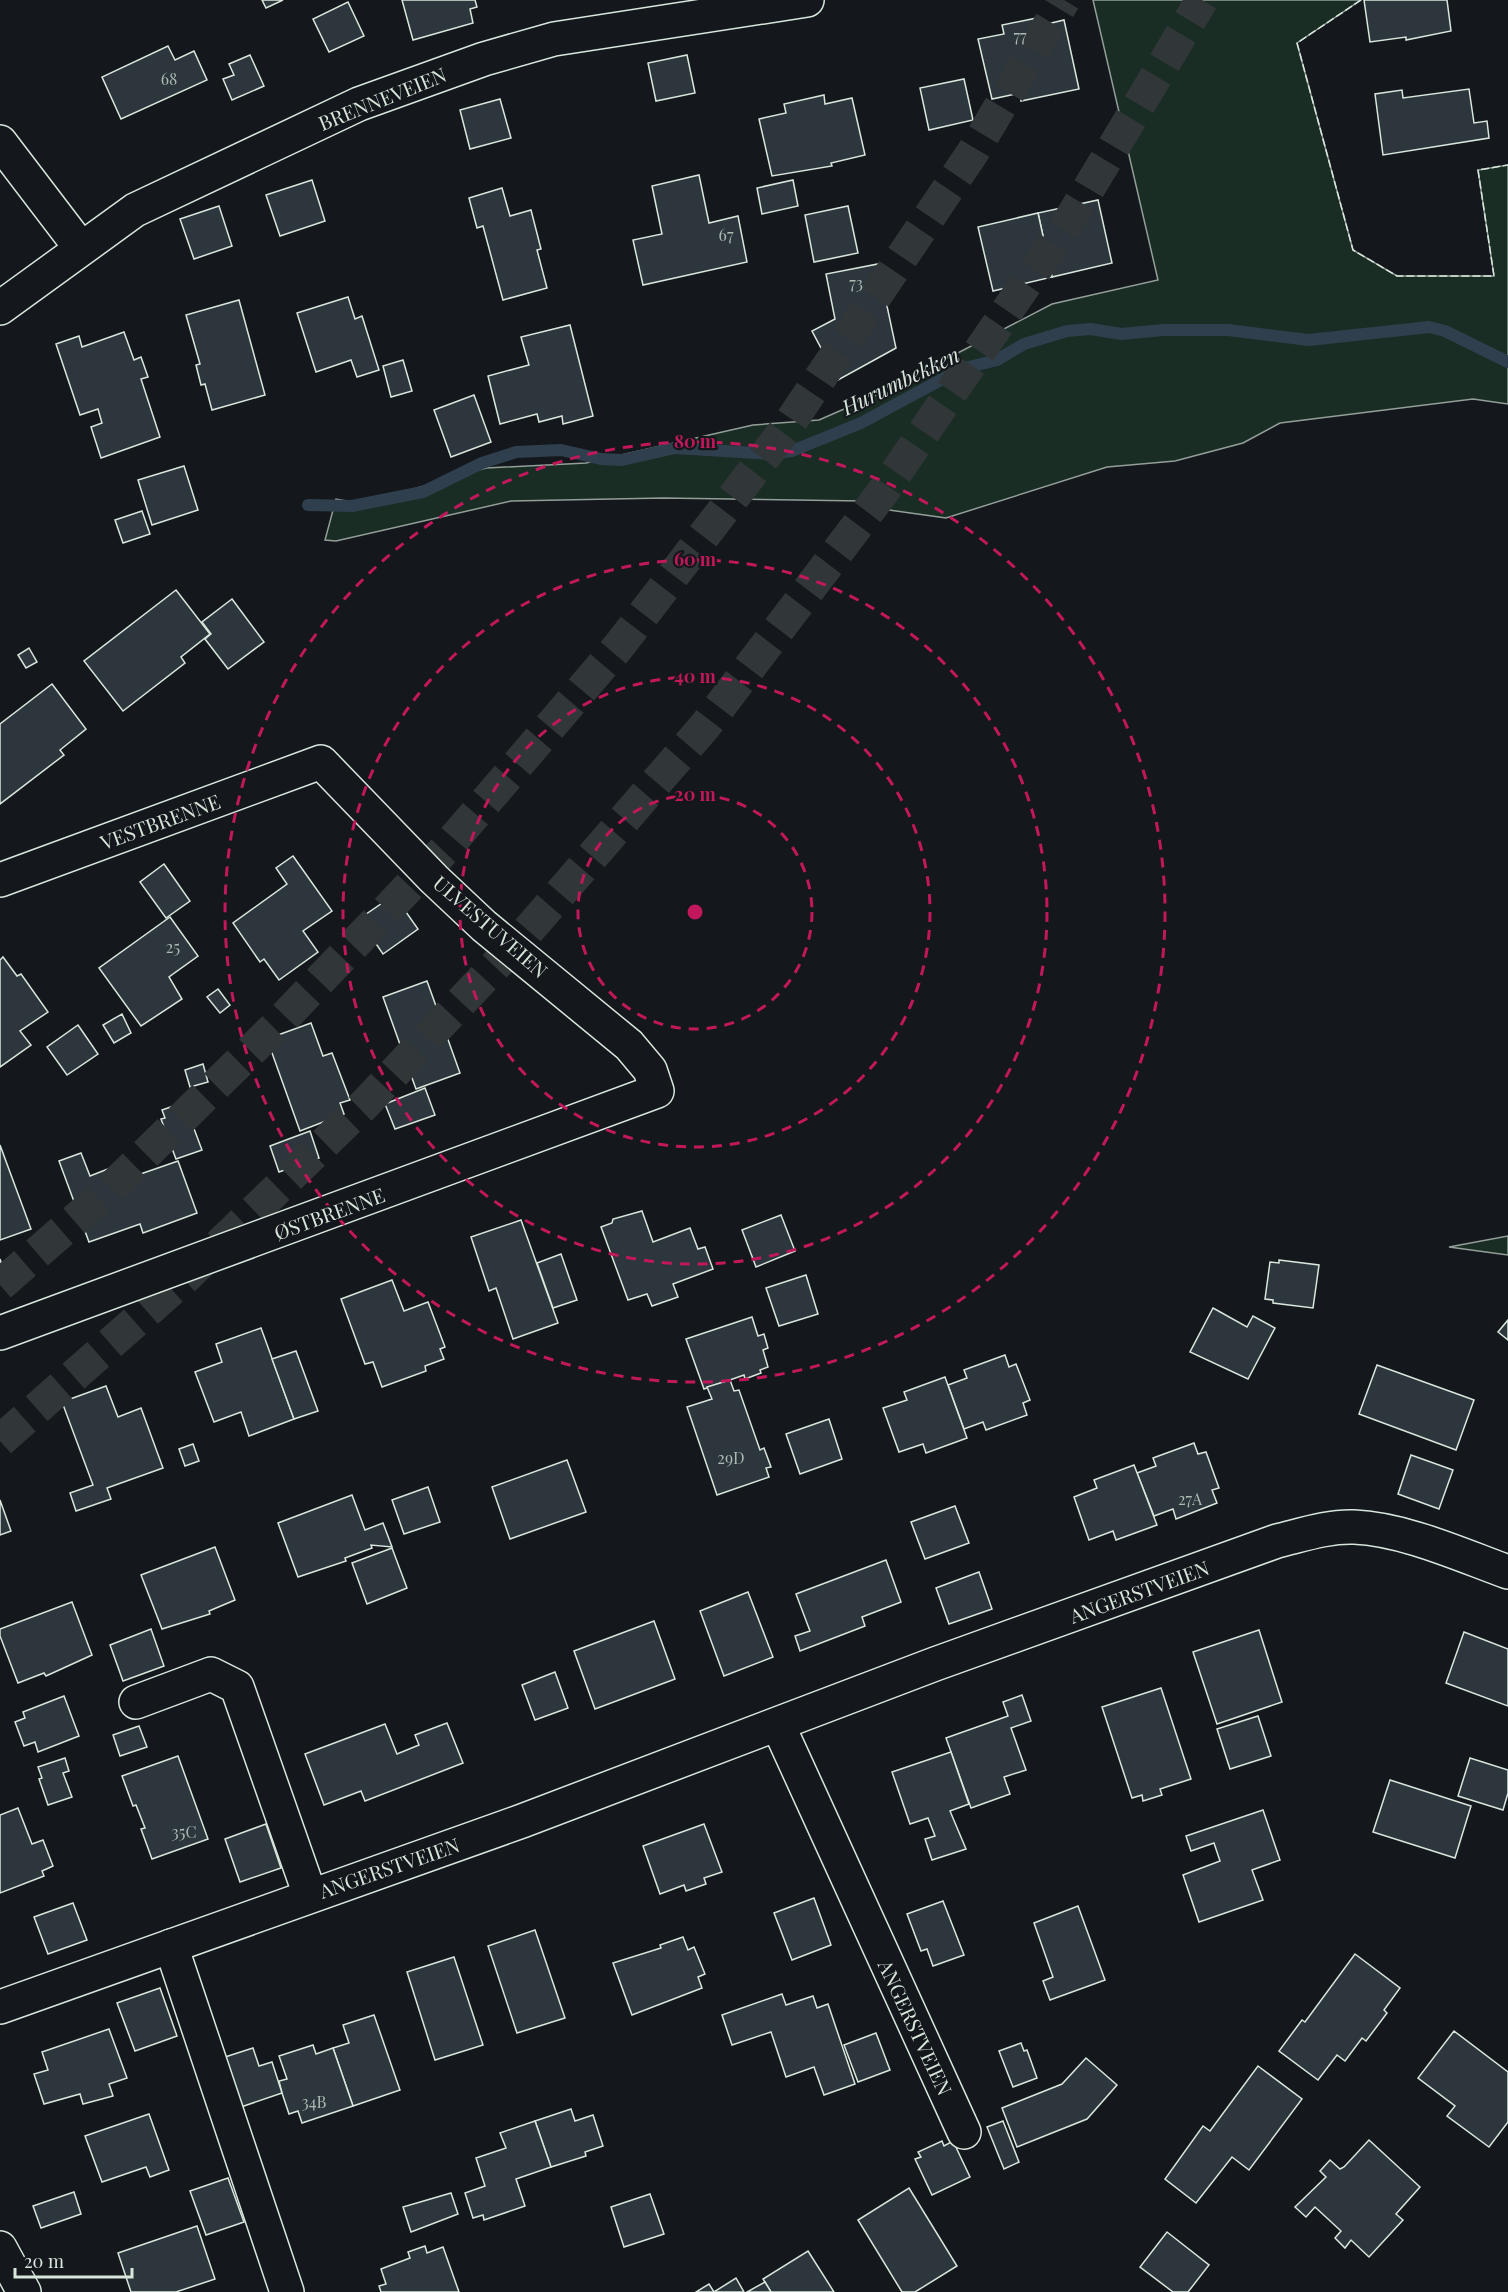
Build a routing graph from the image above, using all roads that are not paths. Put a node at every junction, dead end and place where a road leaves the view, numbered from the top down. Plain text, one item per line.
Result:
1 (807, 0) edge
2 (0, 142) edge
3 (80, 247) junction
4 (0, 308) edge
5 (321, 762) joint
6 (0, 880) edge
7 (657, 1091) joint
8 (0, 1333) edge
9 (1508, 1572) edge
10 (136, 1702) dead end
11 (778, 1725) junction
12 (310, 1895) junction
13 (171, 1946) junction
14 (0, 2007) edge
15 (964, 2132) dead end
16 (0, 2248) edge
17 (24, 2292) edge
18 (287, 2292) edge

1 - 3 street, BRENNEVEIEN
2 - 3 street
3 - 4 street, BRENNEVEIEN
5 - 6 street, VESTBRENNE
5 - 7 street, ULVESTUVEIEN
7 - 8 street, ØSTBRENNE
9 - 11 street, ANGERSTVEIEN
10 - 12 street
11 - 12 street, ANGERSTVEIEN
11 - 15 street, ANGERSTVEIEN
12 - 13 street, ANGERSTVEIEN
13 - 14 street, ANGERSTVEIEN
13 - 18 street
16 - 17 street

